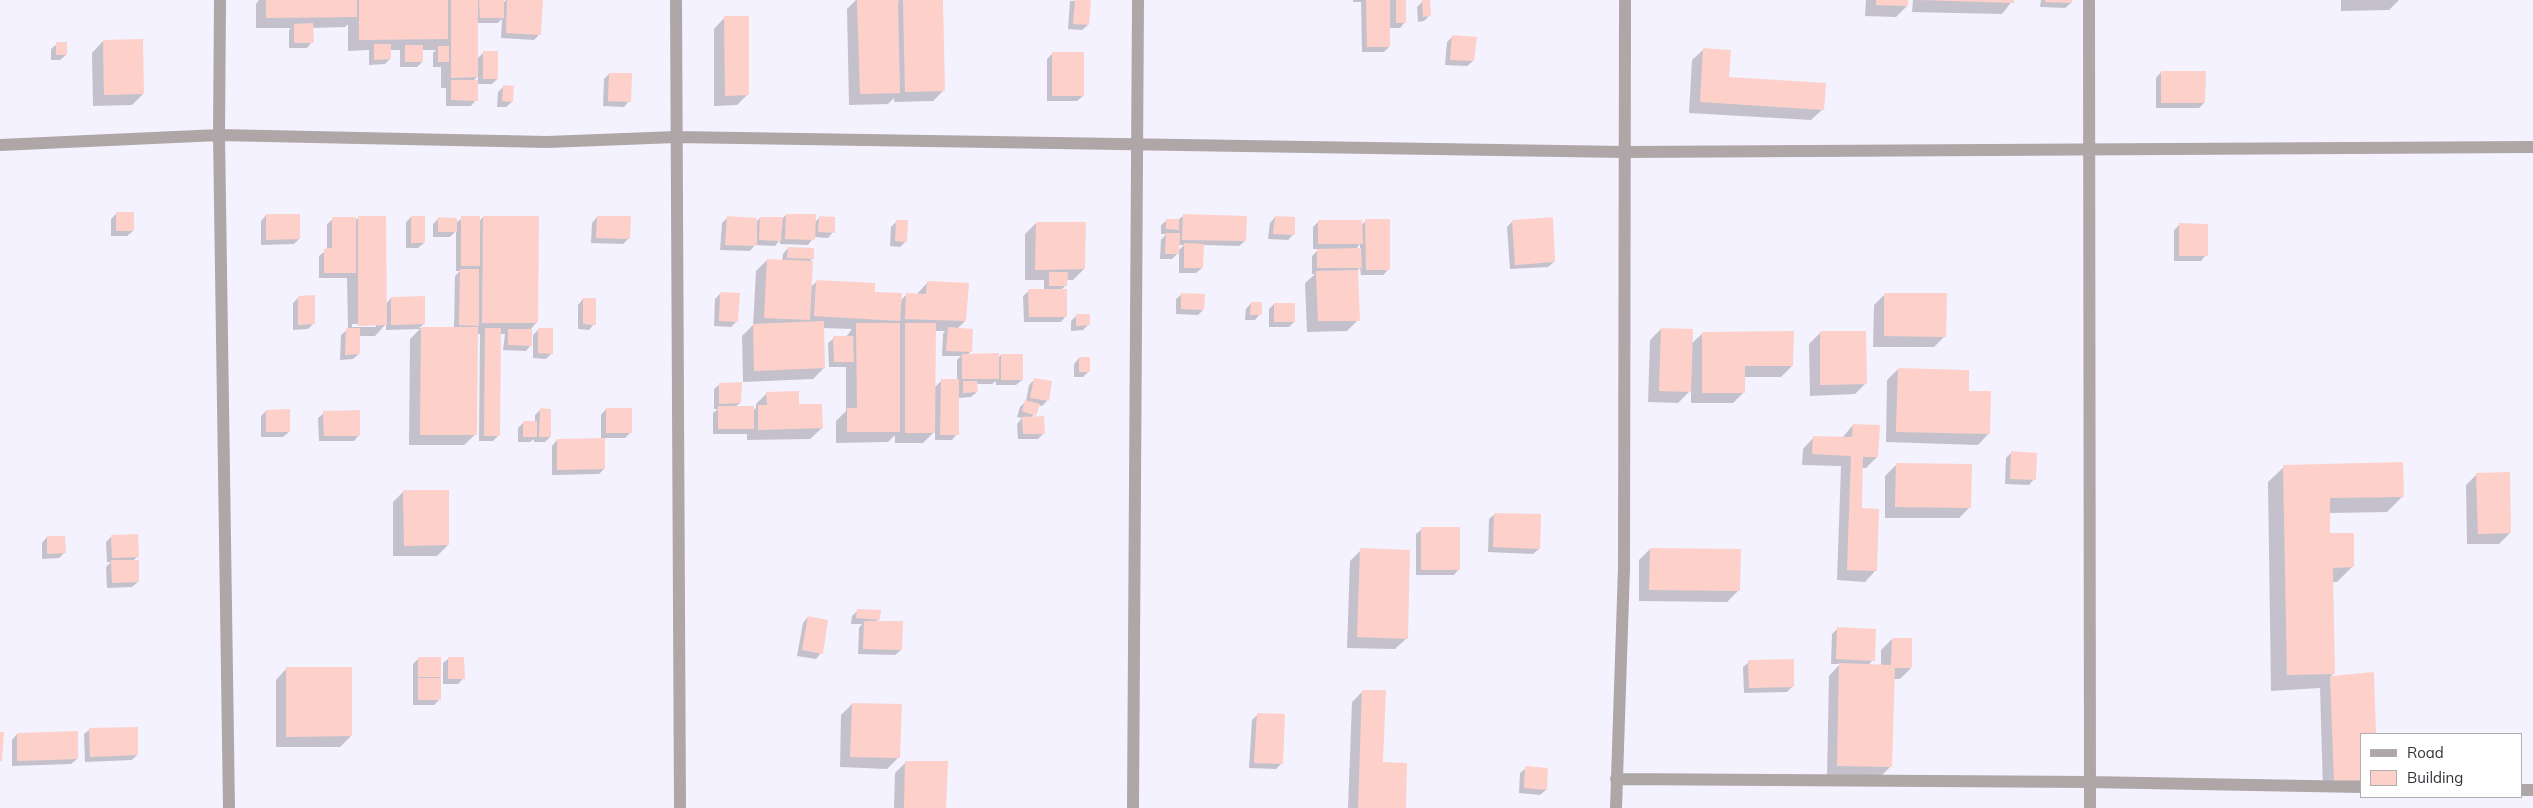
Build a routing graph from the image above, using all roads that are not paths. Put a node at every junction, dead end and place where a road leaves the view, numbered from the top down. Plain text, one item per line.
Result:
1 (220, 0) edge
2 (676, 0) edge
3 (1138, 0) edge
4 (1625, 0) edge
5 (2089, 0) edge
6 (219, 135) junction
7 (676, 137) junction
8 (0, 145) edge
9 (1138, 145) junction
10 (2533, 147) edge
11 (2089, 151) junction
12 (1624, 152) junction
13 (1616, 779) junction
14 (2089, 782) junction
15 (2360, 787) edge
16 (229, 808) edge
17 (680, 808) edge
18 (1133, 808) edge
19 (1616, 808) edge
20 (2090, 808) edge

1 - 6 street
2 - 7 street
3 - 9 street
4 - 12 street
5 - 11 street
6 - 7 street
6 - 8 street
6 - 16 street
7 - 9 street
7 - 17 street
9 - 12 street
9 - 18 street
10 - 11 street
11 - 12 street
11 - 14 street
12 - 13 street
13 - 14 street
13 - 19 street
14 - 15 street
14 - 20 street

